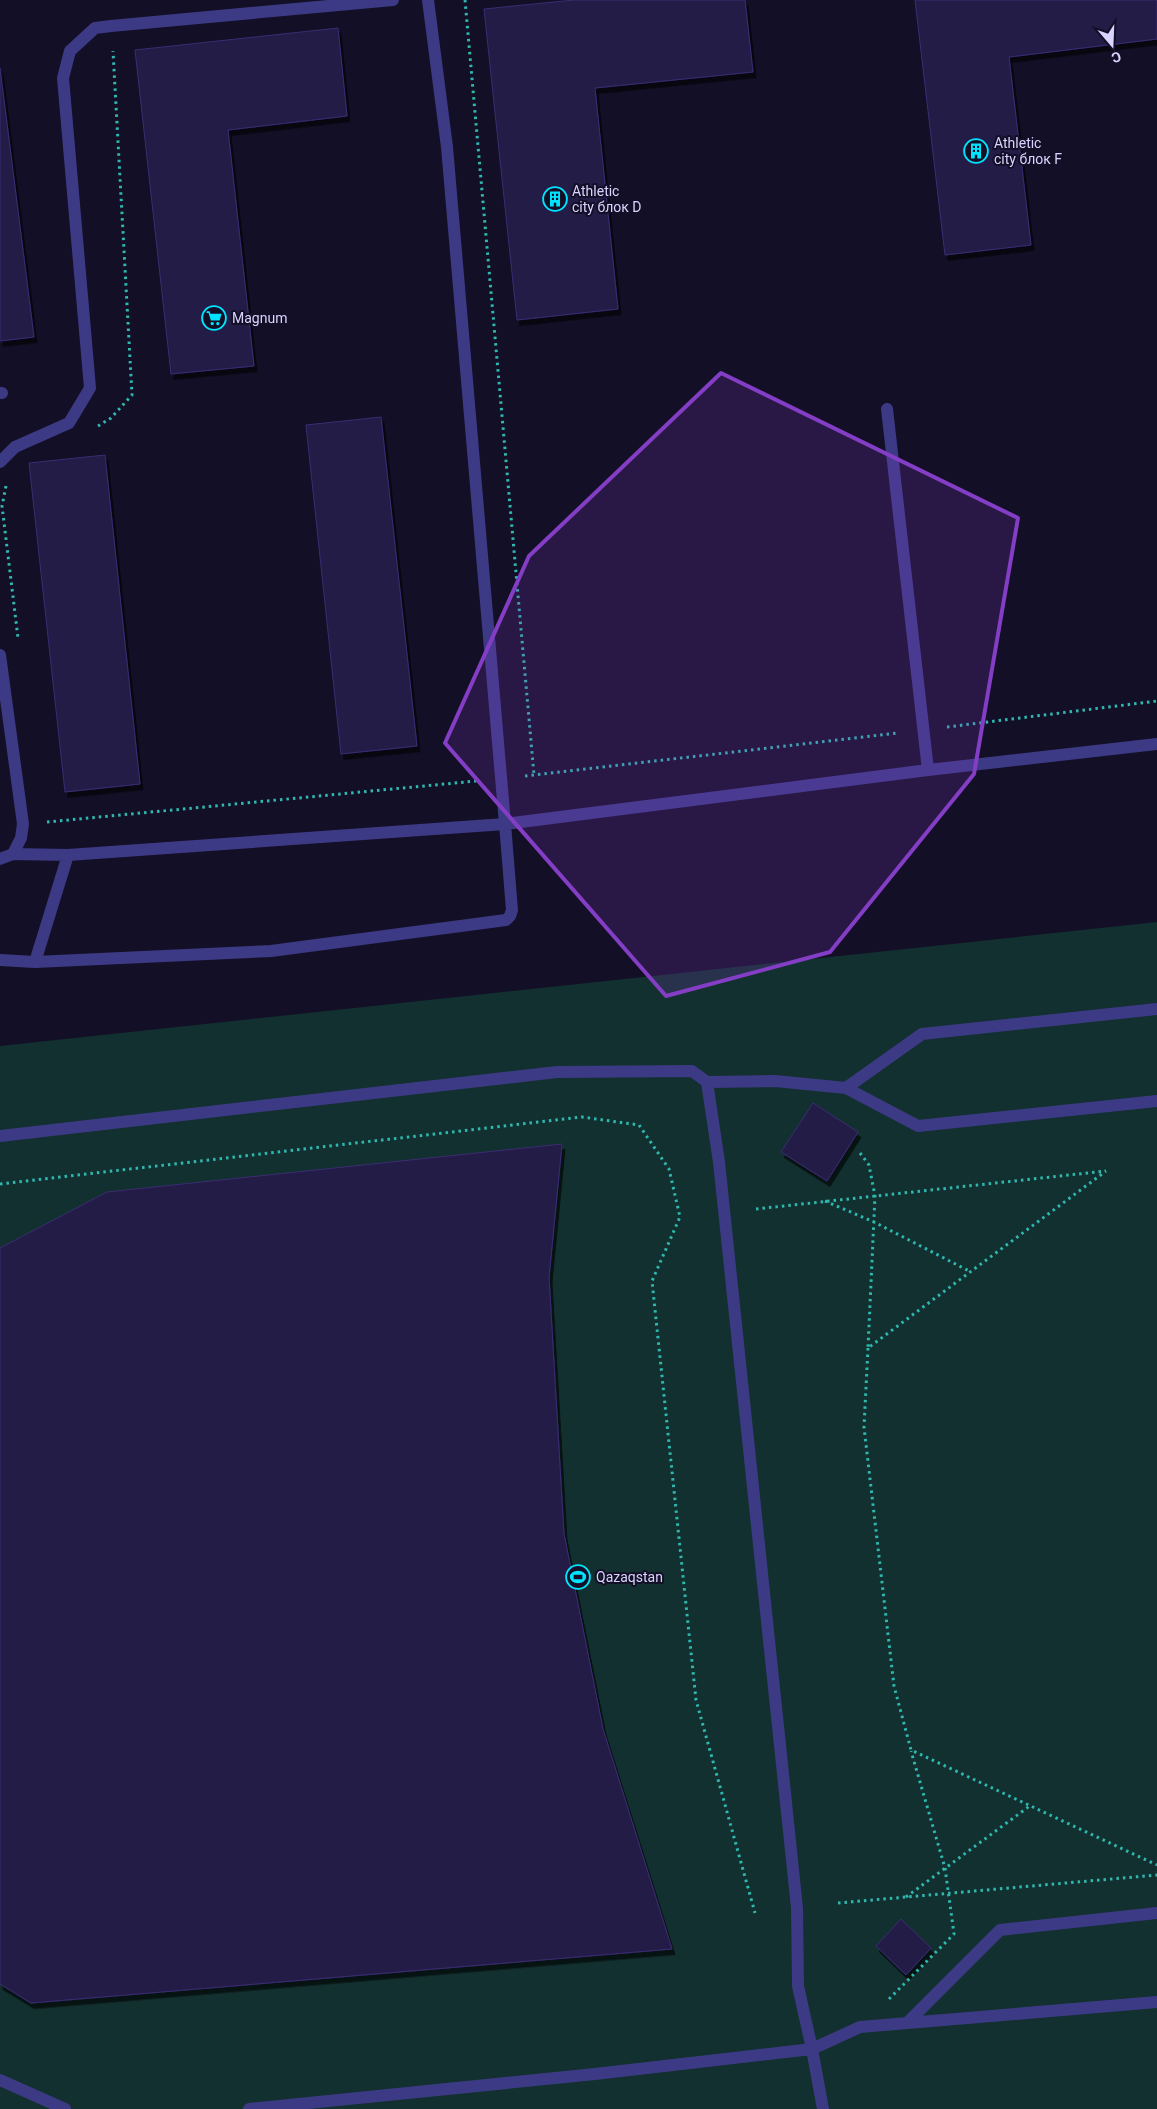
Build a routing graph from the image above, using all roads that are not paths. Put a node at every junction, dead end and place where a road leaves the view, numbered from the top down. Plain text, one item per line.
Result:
1 (393, 0) edge
2 (428, 0) edge
3 (887, 409) dead end
4 (0, 462) edge
5 (0, 655) edge
6 (1157, 744) edge
7 (928, 770) junction
8 (505, 824) junction
9 (13, 854) junction
10 (68, 855) junction
11 (0, 859) edge
12 (0, 960) edge
13 (35, 962) junction
14 (1157, 1009) edge
15 (707, 1082) junction
16 (846, 1088) junction
17 (1157, 1101) edge
18 (0, 1136) edge
19 (1157, 1913) edge
20 (1157, 2002) edge
21 (907, 2023) junction
22 (812, 2049) junction
23 (0, 2080) edge
24 (65, 2109) edge
25 (249, 2109) edge
26 (823, 2109) edge

1 - 4 street
2 - 8 street
3 - 7 street
5 - 9 street
6 - 7 street
7 - 8 street
8 - 10 street
8 - 13 street
9 - 10 street
9 - 11 street
10 - 13 street
12 - 13 street
14 - 16 street
15 - 16 street
15 - 18 street
15 - 22 street
16 - 17 street
19 - 21 street
20 - 21 street
21 - 22 street
22 - 25 street
22 - 26 street
23 - 24 street

